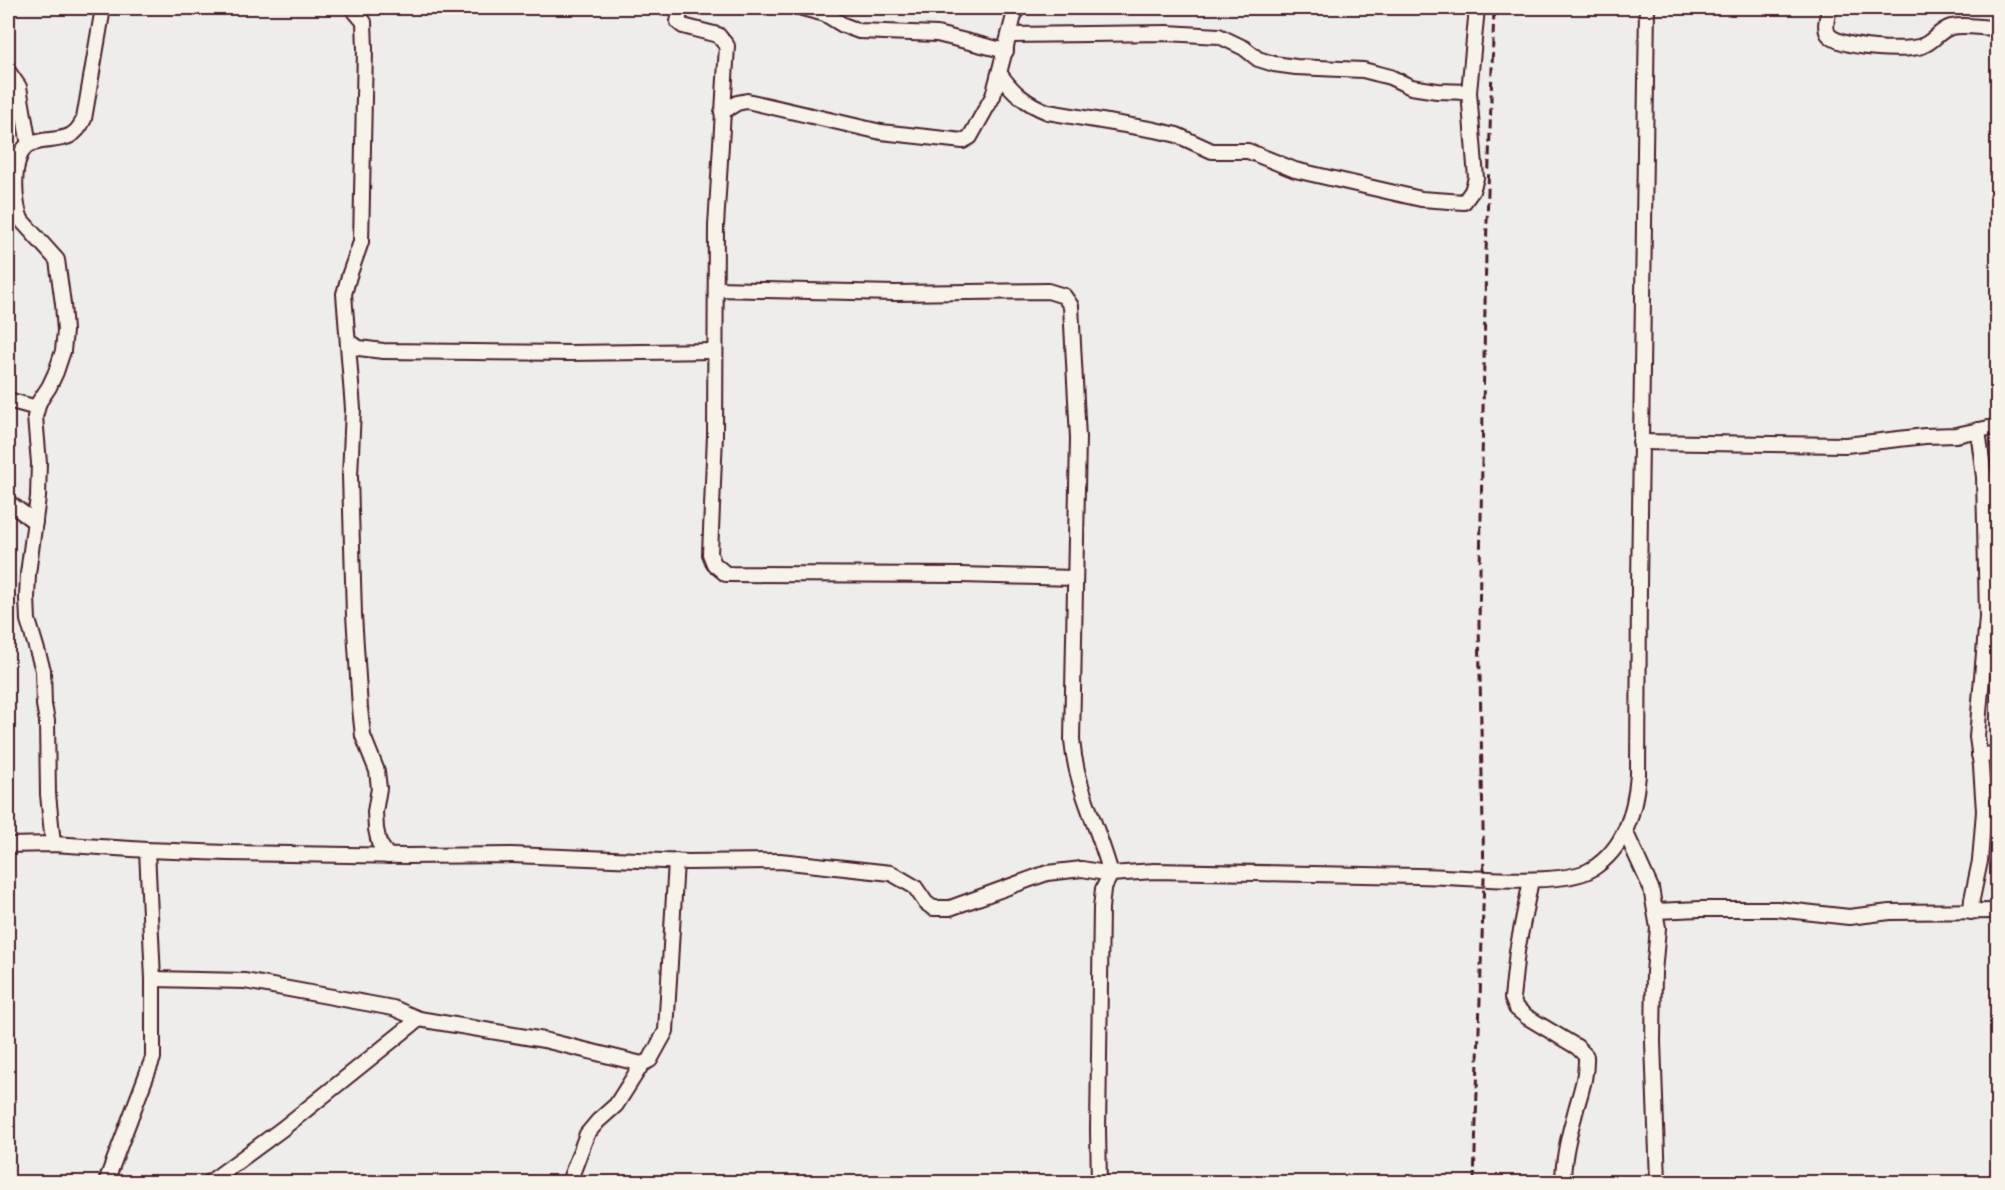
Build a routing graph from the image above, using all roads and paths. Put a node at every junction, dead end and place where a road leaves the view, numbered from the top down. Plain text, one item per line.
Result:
1 (103, 8) edge
2 (352, 8) edge
3 (681, 8) edge
4 (802, 8) edge
5 (1017, 8) edge
6 (1477, 8) edge
7 (1647, 8) edge
8 (1829, 8) edge
9 (1998, 28) edge
10 (1010, 35) junction
11 (1006, 51) junction
12 (8, 71) edge
13 (1000, 74) junction
14 (1469, 92) junction
15 (722, 112) junction
16 (28, 145) junction
17 (12, 213) edge
18 (716, 289) junction
19 (348, 342) junction
20 (715, 351) junction
21 (8, 400) edge
22 (37, 408) junction
23 (1998, 426) edge
24 (1978, 430) junction
25 (1641, 442) junction
26 (8, 502) edge
27 (35, 522) junction
28 (1075, 578) junction
29 (1979, 754) junction
30 (1998, 754) edge
31 (1625, 831) junction
32 (53, 844) junction
33 (8, 845) edge
34 (147, 850) junction
35 (388, 856) junction
36 (676, 861) junction
37 (1111, 874) junction
38 (1531, 880) junction
39 (1656, 911) junction
40 (1998, 911) edge
41 (1971, 912) junction
42 (153, 979) junction
43 (419, 1019) junction
44 (642, 1064) junction
45 (106, 1182) edge
46 (210, 1182) edge
47 (569, 1182) edge
48 (1099, 1182) edge
49 (1563, 1182) edge
50 (1658, 1182) edge

1 - 16 street
2 - 19 street
3 - 15 street
4 - 11 street
5 - 10 street
6 - 14 street
7 - 25 street
8 - 9 street
10 - 11 street
10 - 14 street
11 - 13 street
12 - 16 street
13 - 14 street
13 - 15 street
15 - 18 street
16 - 17 street
17 - 22 street
18 - 20 street
18 - 28 street
19 - 20 street
19 - 35 street
20 - 28 street
21 - 22 street
22 - 27 street
23 - 24 street
24 - 25 street
24 - 29 street
25 - 31 street
26 - 27 street
27 - 32 street
28 - 37 street
29 - 30 street
29 - 41 street
31 - 38 street
31 - 39 street
32 - 33 street
32 - 34 street
34 - 35 street
34 - 42 street
35 - 36 street
36 - 37 street
36 - 44 street
37 - 38 street
37 - 48 street
38 - 49 street
39 - 41 street
39 - 50 street
40 - 41 street
42 - 43 street
42 - 45 street
43 - 44 street
43 - 46 street
44 - 47 street

